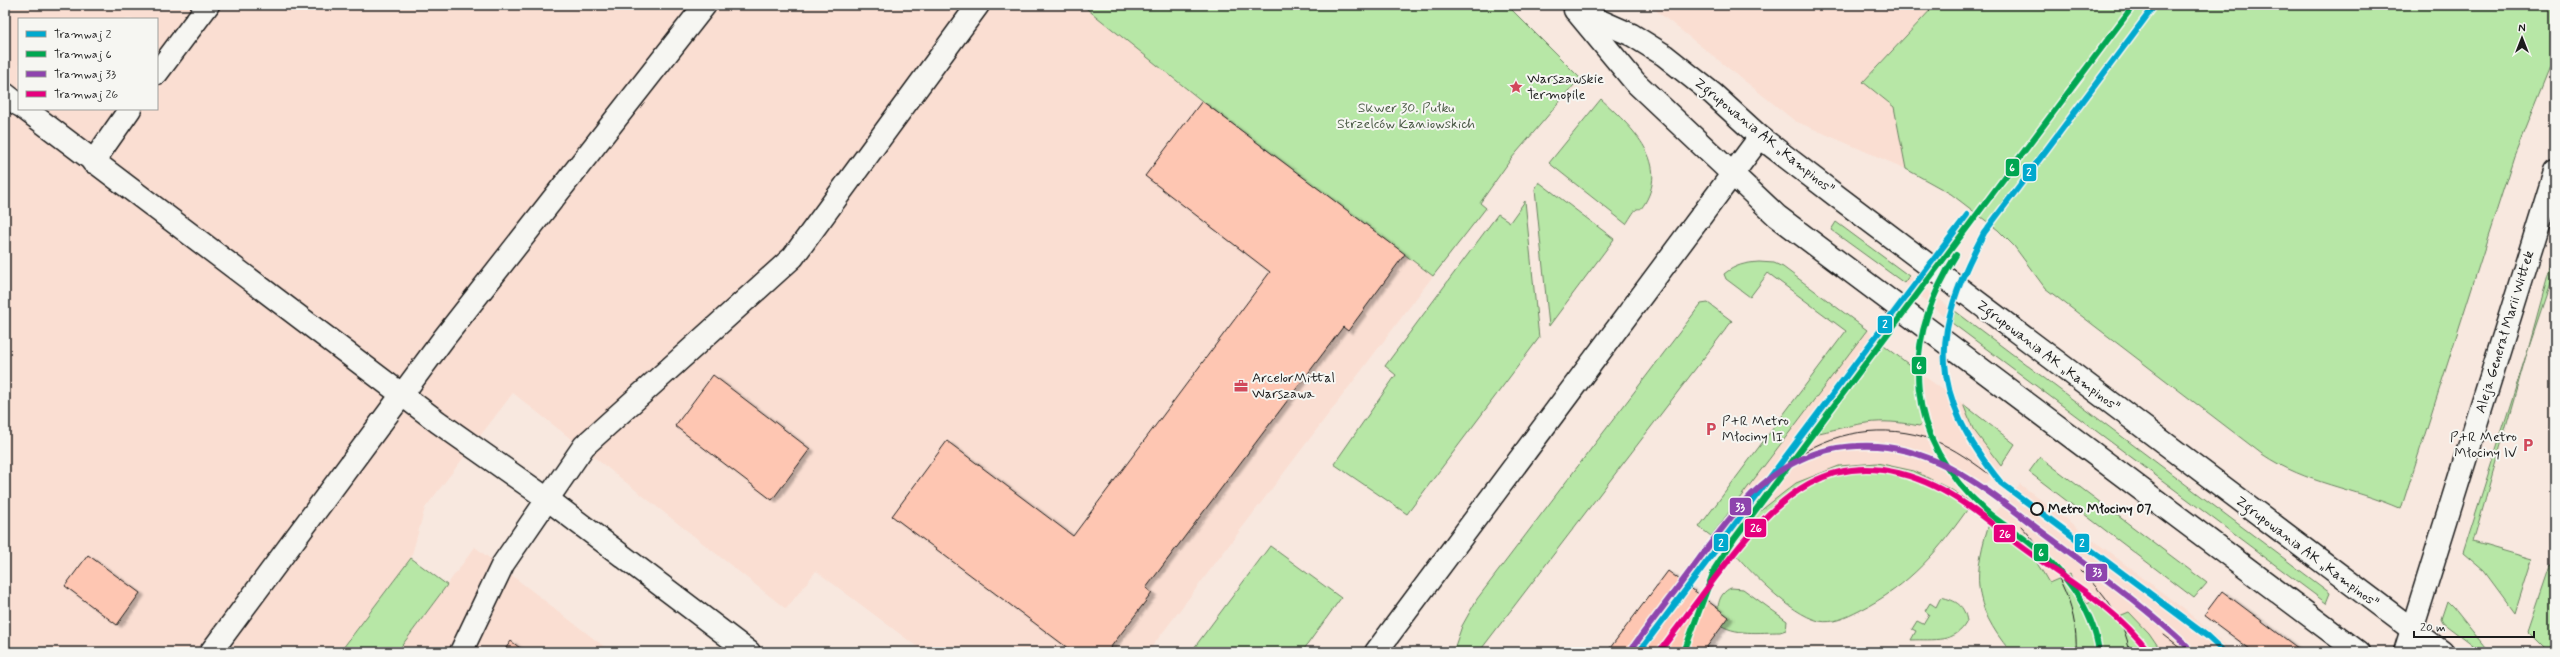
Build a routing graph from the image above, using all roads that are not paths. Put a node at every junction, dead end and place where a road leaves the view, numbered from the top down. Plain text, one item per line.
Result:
1 (208, 5) edge
2 (705, 5) edge
3 (978, 5) edge
4 (1572, 8) edge
5 (158, 72) edge
6 (5, 94) edge
7 (18, 104) edge
8 (26, 110) edge
9 (129, 110) edge
10 (1760, 137) junction
11 (93, 162) junction
12 (2555, 172) edge
13 (1733, 174) junction
14 (403, 395) junction
15 (546, 498) junction
16 (2411, 631) junction
17 (210, 652) edge
18 (461, 652) edge
19 (749, 652) edge
20 (1376, 652) edge
21 (2358, 652) edge
22 (2405, 652) edge
23 (2442, 652) edge

1 - 5 street
2 - 14 street
3 - 15 street
4 - 10 street, Zgrupowania AK „Kampinos”
4 - 13 street, Zgrupowania AK „Kampinos”
6 - 7 street
8 - 11 street
9 - 11 street
10 - 13 street
10 - 16 street, Zgrupowania AK „Kampinos”
11 - 14 street
12 - 16 street, Aleja Generał Marii Wittek
13 - 20 street
13 - 21 street, Zgrupowania AK „Kampinos”
14 - 15 street
14 - 17 street
15 - 18 street
15 - 19 street
16 - 22 street, Aleja Generał Marii Wittek
16 - 23 street, Zgrupowania AK „Kampinos”

